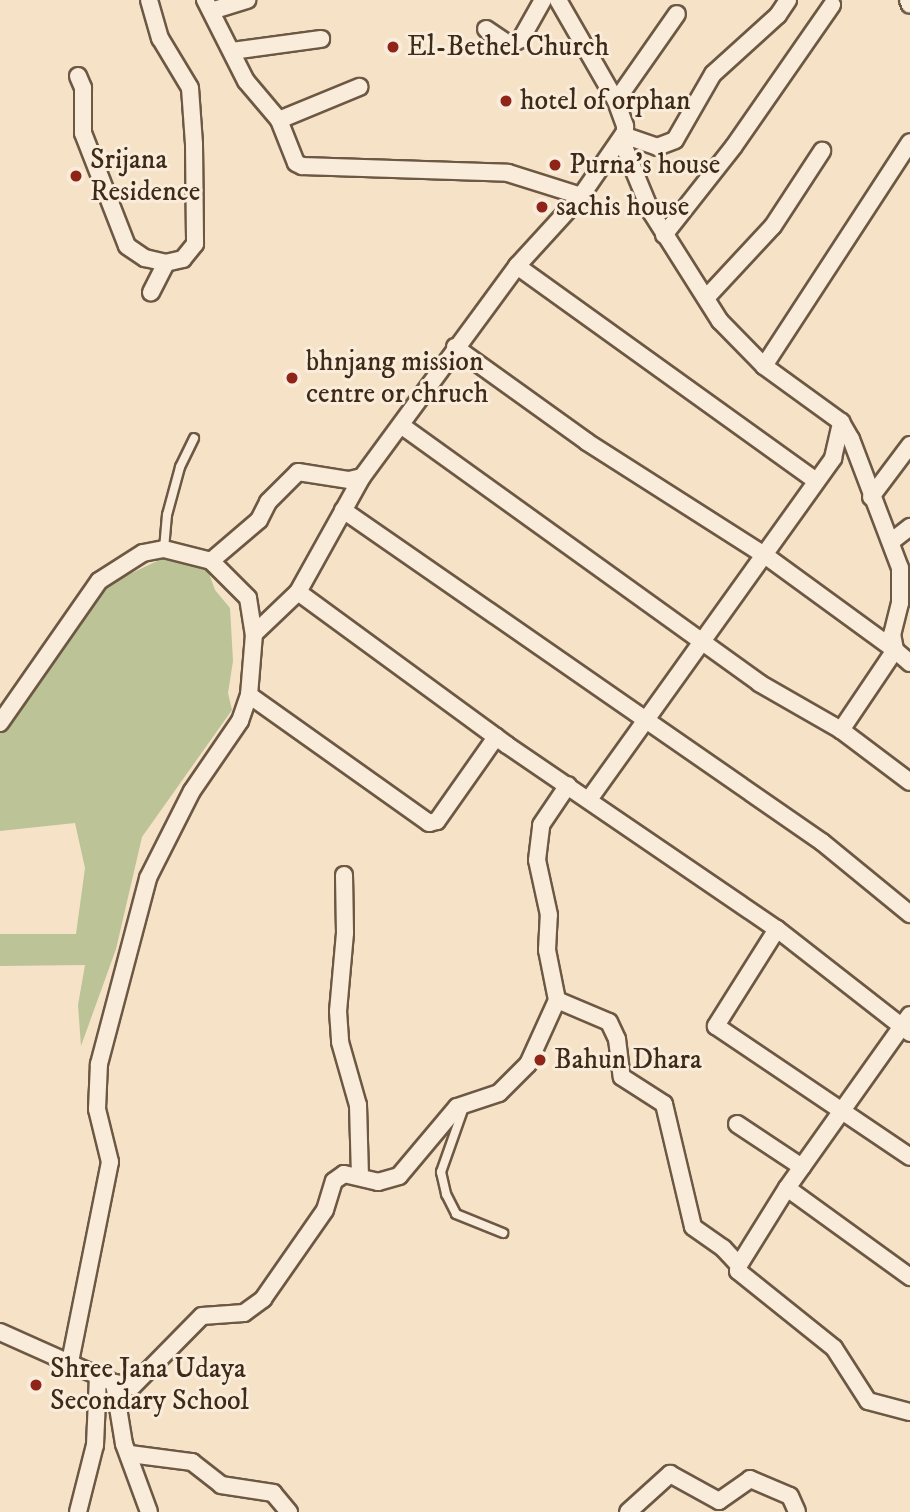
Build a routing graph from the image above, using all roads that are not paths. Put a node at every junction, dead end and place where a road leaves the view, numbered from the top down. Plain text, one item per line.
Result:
1 (149, 0) edge
2 (247, 0) edge
3 (543, 0) edge
4 (558, 0) edge
5 (788, 0) edge
6 (208, 5) edge
7 (832, 5) dead end
8 (677, 13) dead end
9 (486, 29) dead end
10 (321, 39) dead end
11 (232, 51) junction
12 (78, 76) dead end
13 (359, 87) dead end
14 (616, 101) junction
15 (279, 120) junction
16 (624, 131) junction
17 (910, 142) edge
18 (822, 151) dead end
19 (581, 196) junction
20 (664, 235) junction
21 (166, 263) junction
22 (517, 266) junction
23 (151, 292) dead end
24 (706, 298) junction
25 (455, 347) junction
26 (764, 366) junction
27 (841, 422) junction
28 (402, 426) junction
29 (194, 438) dead end
30 (910, 445) edge
31 (362, 477) junction
32 (816, 481) junction
33 (871, 498) junction
34 (343, 510) junction
35 (910, 527) edge
36 (892, 541) junction
37 (164, 549) junction
38 (766, 556) junction
39 (211, 561) junction
40 (298, 592) junction
41 (254, 634) junction
42 (703, 640) junction
43 (895, 650) junction
44 (910, 663) edge
45 (249, 695) junction
46 (647, 722) junction
47 (0, 723) edge
48 (841, 730) junction
49 (496, 737) junction
50 (910, 782) edge
51 (568, 785) junction
52 (590, 798) junction
53 (344, 875) dead end
54 (910, 914) edge
55 (777, 929) junction
56 (558, 1000) junction
57 (907, 1025) edge
58 (466, 1102) junction
59 (844, 1110) junction
60 (737, 1124) dead end
61 (910, 1157) edge
62 (802, 1167) junction
63 (360, 1176) junction
64 (787, 1188) junction
65 (503, 1233) dead end
66 (739, 1265) junction
67 (910, 1277) edge
68 (0, 1332) edge
69 (70, 1362) junction
70 (98, 1375) junction
71 (114, 1383) junction
72 (910, 1412) edge
73 (130, 1454) junction
74 (78, 1512) edge
75 (149, 1512) edge
76 (289, 1512) edge
77 (628, 1512) edge
78 (797, 1512) edge

1 - 21 street
2 - 6 street
3 - 9 street
4 - 14 street
5 - 16 street
6 - 11 street
7 - 20 street
8 - 14 street
10 - 11 street
11 - 15 street
12 - 21 street
13 - 15 street
14 - 16 street
15 - 19 street
16 - 19 street
16 - 20 street
17 - 26 street
18 - 24 street
19 - 22 street
20 - 24 street
21 - 23 street
22 - 25 street
22 - 32 street
24 - 26 street
25 - 28 street
25 - 38 street
26 - 27 street
27 - 32 street
27 - 33 street
28 - 31 street
28 - 42 street
29 - 37 lane
30 - 33 street
31 - 34 street
31 - 39 street
32 - 38 street
33 - 36 street
34 - 40 street
34 - 46 street
35 - 36 street
36 - 43 street
37 - 39 street
37 - 47 street
38 - 42 street
38 - 43 street
39 - 41 street
40 - 41 street
40 - 49 street
41 - 45 street
42 - 46 street
42 - 48 street
43 - 44 street
43 - 48 street
45 - 49 street
45 - 69 street
46 - 52 street
46 - 54 street
48 - 50 street
49 - 51 street
51 - 52 street
51 - 56 street
52 - 55 street
53 - 63 street
55 - 57 street
55 - 59 street
56 - 58 street
56 - 66 street
57 - 59 street
58 - 63 street
58 - 65 lane
59 - 61 street
59 - 62 street
60 - 62 street
62 - 64 street
63 - 71 street
64 - 66 street
64 - 67 street
66 - 72 street
68 - 69 street
69 - 70 street
70 - 71 street
70 - 74 street
71 - 73 street
73 - 75 street
73 - 76 street
77 - 78 street

